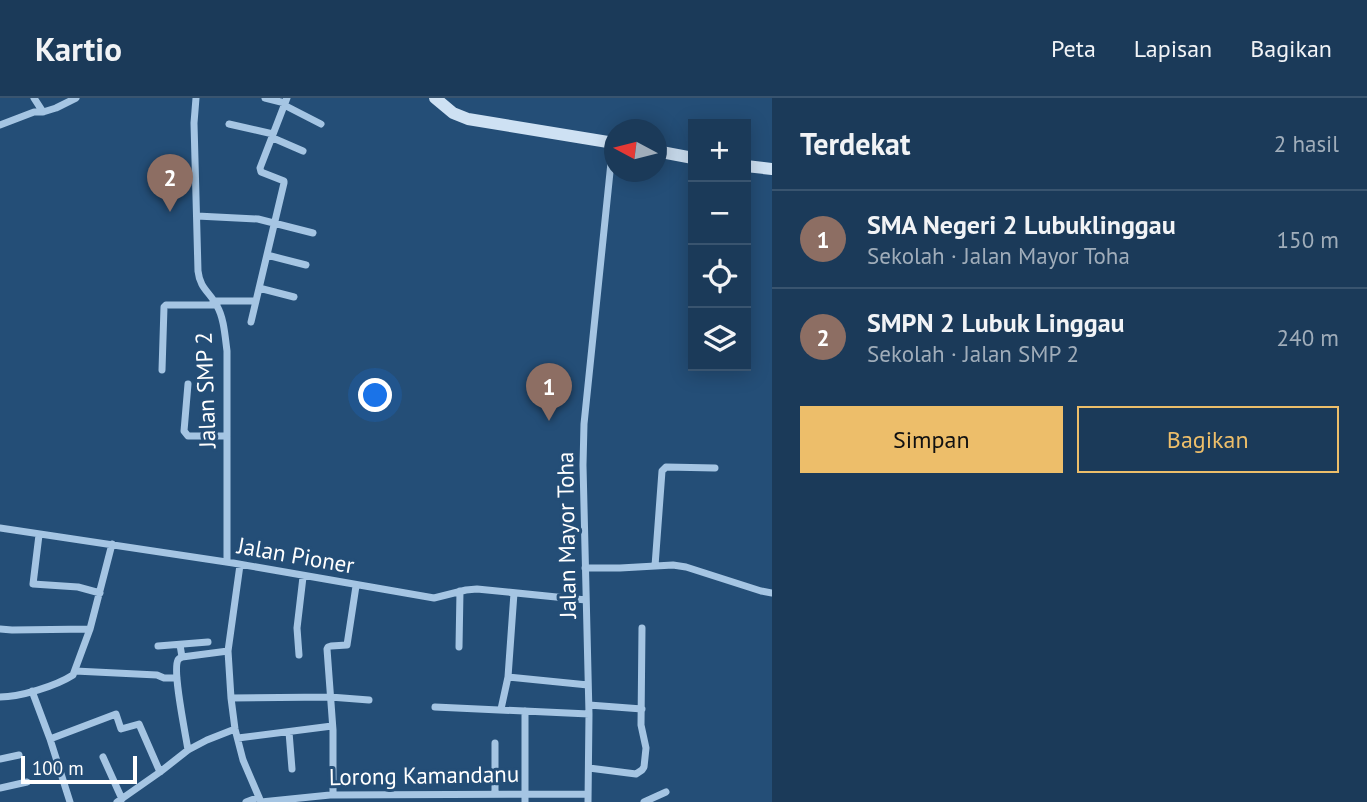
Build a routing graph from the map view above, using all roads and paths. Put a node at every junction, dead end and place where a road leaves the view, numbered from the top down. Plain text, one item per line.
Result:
1 (34, 98) edge
2 (76, 98) edge
3 (196, 98) edge
4 (265, 98) edge
5 (435, 98) edge
6 (286, 102) edge
7 (43, 113) junction
8 (229, 124) dead end
9 (321, 124) dead end
10 (0, 125) edge
11 (273, 136) junction
12 (604, 141) edge
13 (303, 151) dead end
14 (667, 153) edge
15 (688, 157) edge
16 (751, 167) edge
17 (772, 169) edge
18 (610, 182) edge
19 (197, 216) junction
20 (273, 222) junction
21 (313, 233) dead end
22 (267, 255) junction
23 (306, 265) dead end
24 (259, 288) junction
25 (294, 297) dead end
26 (256, 301) junction
27 (215, 303) junction
28 (251, 321) dead end
29 (162, 370) dead end
30 (188, 384) dead end
31 (227, 436) junction
32 (715, 468) dead end
33 (0, 528) edge
34 (39, 535) junction
35 (112, 544) junction
36 (227, 562) junction
37 (240, 565) junction
38 (655, 566) junction
39 (585, 568) junction
40 (303, 576) junction
41 (356, 586) junction
42 (460, 591) junction
43 (100, 593) junction
44 (514, 593) junction
45 (772, 593) edge
46 (586, 600) junction
47 (642, 628) dead end
48 (0, 629) edge
49 (90, 629) junction
50 (208, 642) dead end
51 (180, 645) junction
52 (158, 646) dead end
53 (458, 647) dead end
54 (228, 651) junction
55 (299, 655) dead end
56 (182, 657) junction
57 (75, 671) junction
58 (508, 677) junction
59 (177, 678) junction
60 (588, 685) junction
61 (32, 691) junction
62 (0, 696) edge
63 (330, 697) junction
64 (231, 698) junction
65 (369, 700) dead end
66 (435, 707) dead end
67 (500, 709) junction
68 (589, 709) junction
69 (642, 709) junction
70 (526, 711) junction
71 (332, 726) junction
72 (235, 729) junction
73 (289, 732) junction
74 (238, 738) junction
75 (50, 739) junction
76 (495, 743) dead end
77 (188, 750) junction
78 (19, 755) dead end
79 (103, 757) dead end
80 (0, 759) edge
81 (589, 768) junction
82 (292, 769) dead end
83 (160, 772) junction
84 (27, 782) dead end
85 (0, 788) edge
86 (666, 792) dead end
87 (495, 793) junction
88 (525, 793) junction
89 (333, 795) junction
90 (380, 798) edge
91 (588, 798) edge
92 (120, 800) edge
93 (260, 800) edge
94 (70, 802) edge
95 (246, 802) edge
96 (525, 802) edge
97 (644, 802) edge

1 - 7 street
2 - 7 street
3 - 19 street, Jalan SMP 2
4 - 6 street
5 - 12 main road
6 - 9 street
6 - 11 street
7 - 10 street
8 - 11 street
11 - 13 street
11 - 20 street
14 - 15 main road
16 - 17 main road
18 - 39 street, Jalan Mayor Toha
19 - 20 street
19 - 27 street, Jalan SMP 2
20 - 21 street
20 - 22 street
22 - 23 street
22 - 24 street
24 - 25 street
24 - 26 street
26 - 27 street
26 - 28 street
27 - 29 street
27 - 31 street, Jalan SMP 2
30 - 31 street
31 - 36 street, Jalan SMP 2
32 - 38 street
33 - 34 street, Jalan Pioner
34 - 35 street, Jalan Pioner
34 - 43 street
35 - 36 street, Jalan Pioner
35 - 43 street
36 - 37 street, Jalan Pioner
37 - 40 street, Jalan Pioner
37 - 54 street
38 - 39 street
38 - 45 street
39 - 46 street, Jalan Mayor Toha
40 - 41 street, Jalan Pioner
40 - 55 street
41 - 42 street, Jalan Pioner
41 - 63 street
42 - 44 street, Jalan Pioner
42 - 53 street
43 - 49 street
44 - 46 street, Jalan Pioner
44 - 58 street
46 - 60 street, Jalan Mayor Toha
47 - 69 street
48 - 49 street
49 - 57 street
50 - 51 street
51 - 52 street
51 - 56 street
54 - 56 street
54 - 64 street
56 - 59 street
57 - 59 street
57 - 61 street
58 - 60 street
58 - 67 street
59 - 77 street
60 - 68 street, Jalan Mayor Toha
61 - 62 street
61 - 75 street
63 - 64 street
63 - 65 street
63 - 71 street
64 - 72 street
66 - 67 street
67 - 70 street
68 - 69 street
68 - 70 street
68 - 81 street, Jalan Mayor Toha
69 - 81 street
70 - 88 street
71 - 73 street
71 - 89 street
72 - 74 street
72 - 77 street
73 - 74 street
73 - 82 street
74 - 93 street
75 - 83 street
75 - 94 street
76 - 87 street
77 - 83 street
78 - 80 street
79 - 92 street
81 - 91 street, Jalan Mayor Toha
83 - 92 street
84 - 85 street
86 - 97 street
87 - 88 street, Lorong Kamandanu
87 - 90 street, Lorong Kamandanu
88 - 91 street, Lorong Kamandanu
88 - 96 street
89 - 90 street, Lorong Kamandanu
89 - 93 street, Lorong Kamandanu
93 - 95 street, Lorong Kamandanu

